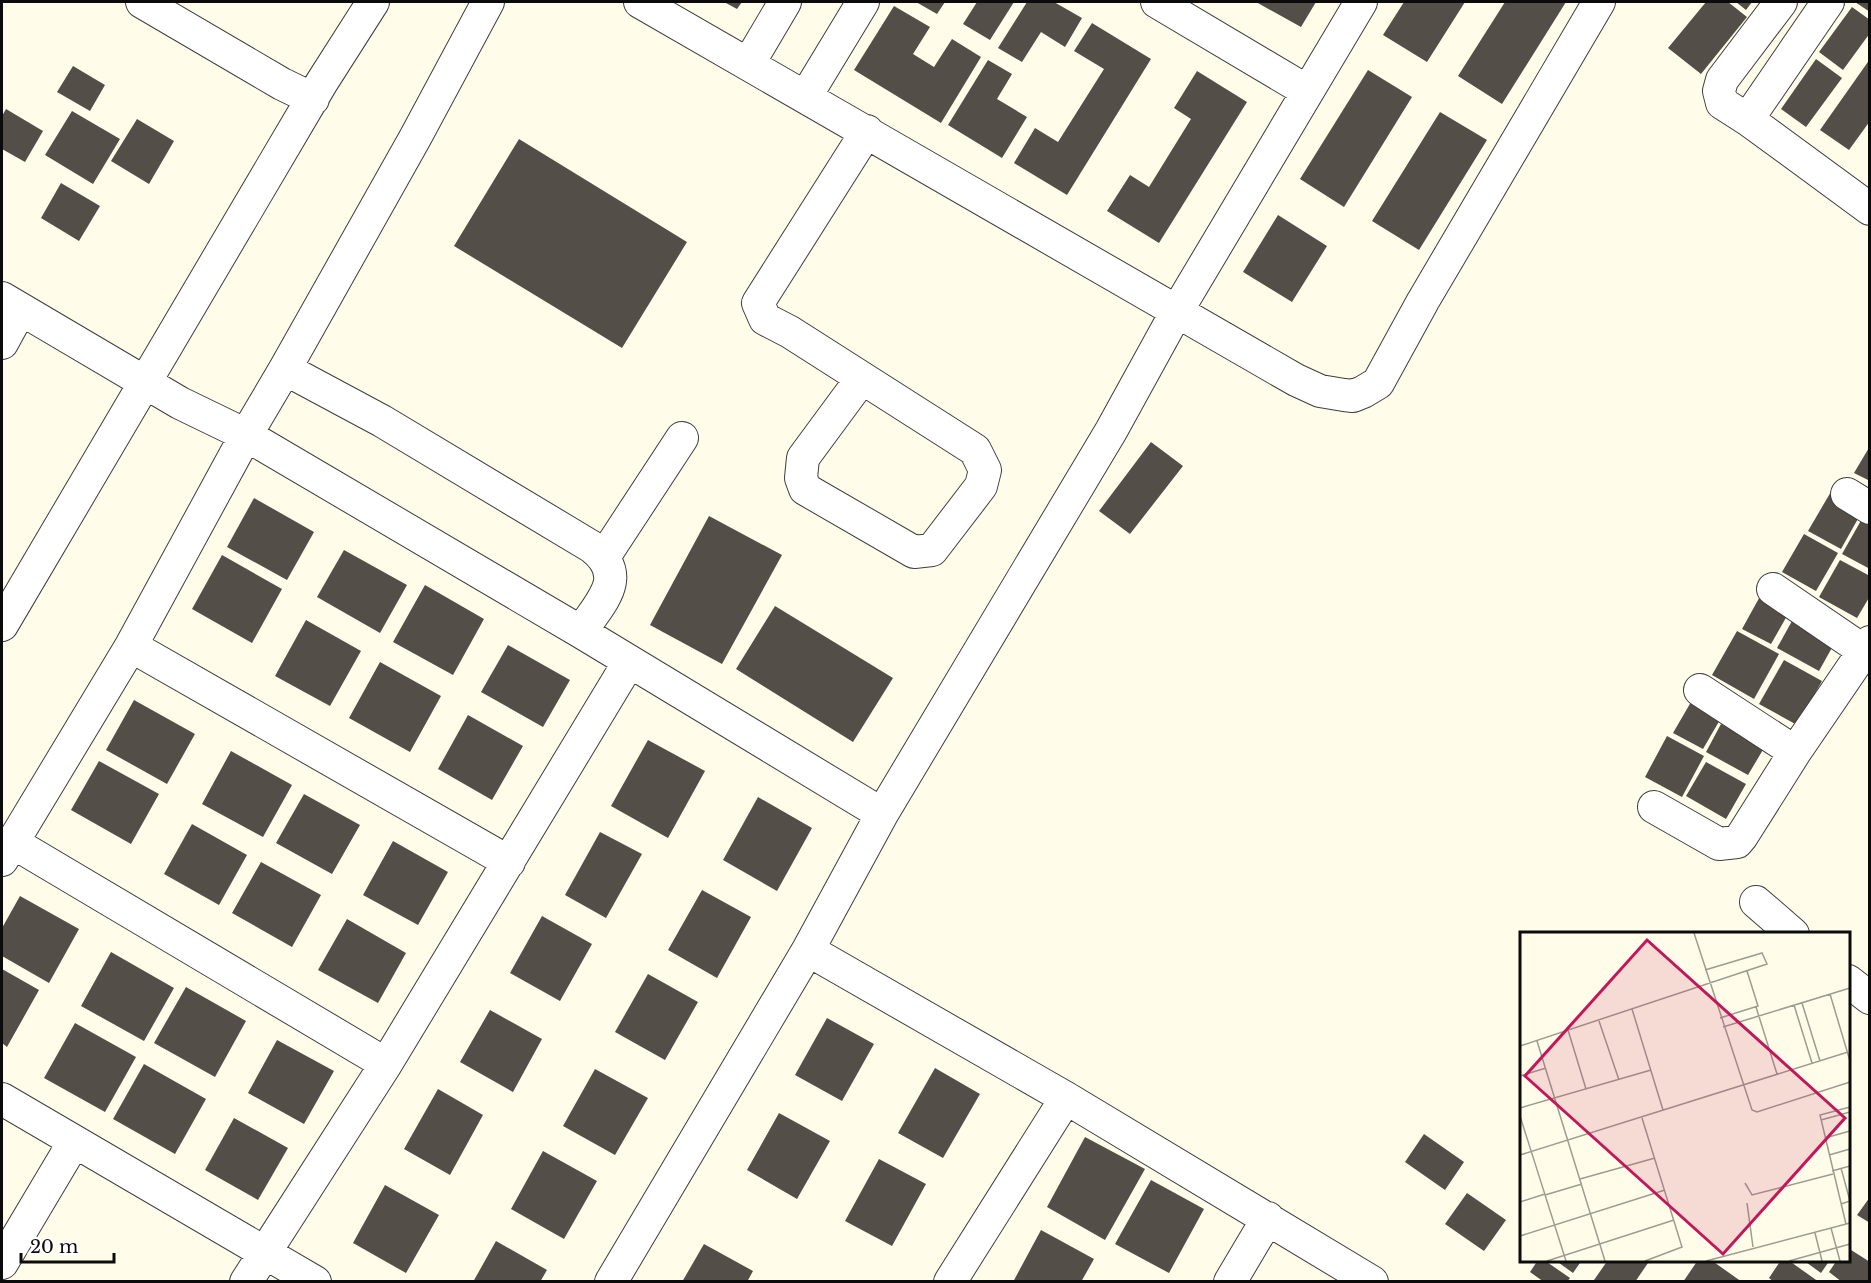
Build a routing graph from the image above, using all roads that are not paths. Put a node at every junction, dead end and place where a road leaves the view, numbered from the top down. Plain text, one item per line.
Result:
1 (142, 2) edge
2 (373, 2) edge
3 (488, 2) edge
4 (640, 2) edge
5 (785, 2) edge
6 (863, 2) edge
7 (1157, 2) edge
8 (1361, 2) edge
9 (1599, 2) edge
10 (1781, 2) edge
11 (1828, 2) edge
12 (749, 63) junction
13 (1307, 91) junction
14 (806, 96) junction
15 (313, 99) junction
16 (1750, 121) junction
17 (867, 132) junction
18 (1865, 197) edge
19 (11, 304) edge
20 (1177, 311) junction
21 (2, 343) edge
22 (285, 369) junction
23 (862, 378) junction
24 (145, 382) junction
25 (246, 435) junction
26 (682, 438) dead end
27 (604, 557) junction
28 (1773, 590) dead end
29 (2, 625) edge
30 (581, 632) junction
31 (131, 646) junction
32 (1867, 647) edge
33 (629, 662) junction
34 (1700, 690) dead end
35 (1795, 752) junction
36 (1654, 807) dead end
37 (882, 814) junction
38 (7, 851) edge
39 (509, 862) junction
40 (1756, 902) dead end
41 (1792, 932) edge
42 (808, 950) junction
43 (1850, 983) edge
44 (1869, 998) edge
45 (386, 1064) junction
46 (1066, 1098) junction
47 (2, 1099) edge
48 (74, 1142) junction
49 (1268, 1218) junction
50 (265, 1252) junction
51 (2, 1263) edge
52 (246, 1281) edge
53 (315, 1281) edge
54 (611, 1281) edge
55 (950, 1281) edge
56 (1230, 1281) edge
57 (1372, 1281) edge

1 - 15 street
2 - 15 street
3 - 22 street
4 - 12 street
5 - 12 street
6 - 14 street
7 - 13 street
8 - 13 street
9 - 20 street
10 - 16 street
11 - 16 street
12 - 14 street
13 - 20 street
14 - 17 street
15 - 24 street
16 - 18 street
17 - 20 street
17 - 23 street
19 - 21 street
19 - 24 street
20 - 37 street
22 - 25 street
22 - 27 street
23 - 23 street
24 - 25 street
24 - 29 street
25 - 30 street
25 - 31 street
26 - 27 street
27 - 30 street
28 - 32 street
30 - 33 street
31 - 38 street
31 - 39 street
32 - 35 street
33 - 37 street
33 - 39 street
34 - 35 street
35 - 36 street
37 - 42 street
38 - 45 street
39 - 45 street
40 - 41 street
42 - 46 street
42 - 54 street
43 - 44 street
45 - 50 street
46 - 49 street
46 - 55 street
47 - 48 street
48 - 50 street
48 - 51 street
49 - 56 street
49 - 57 street
50 - 52 street
50 - 53 street

